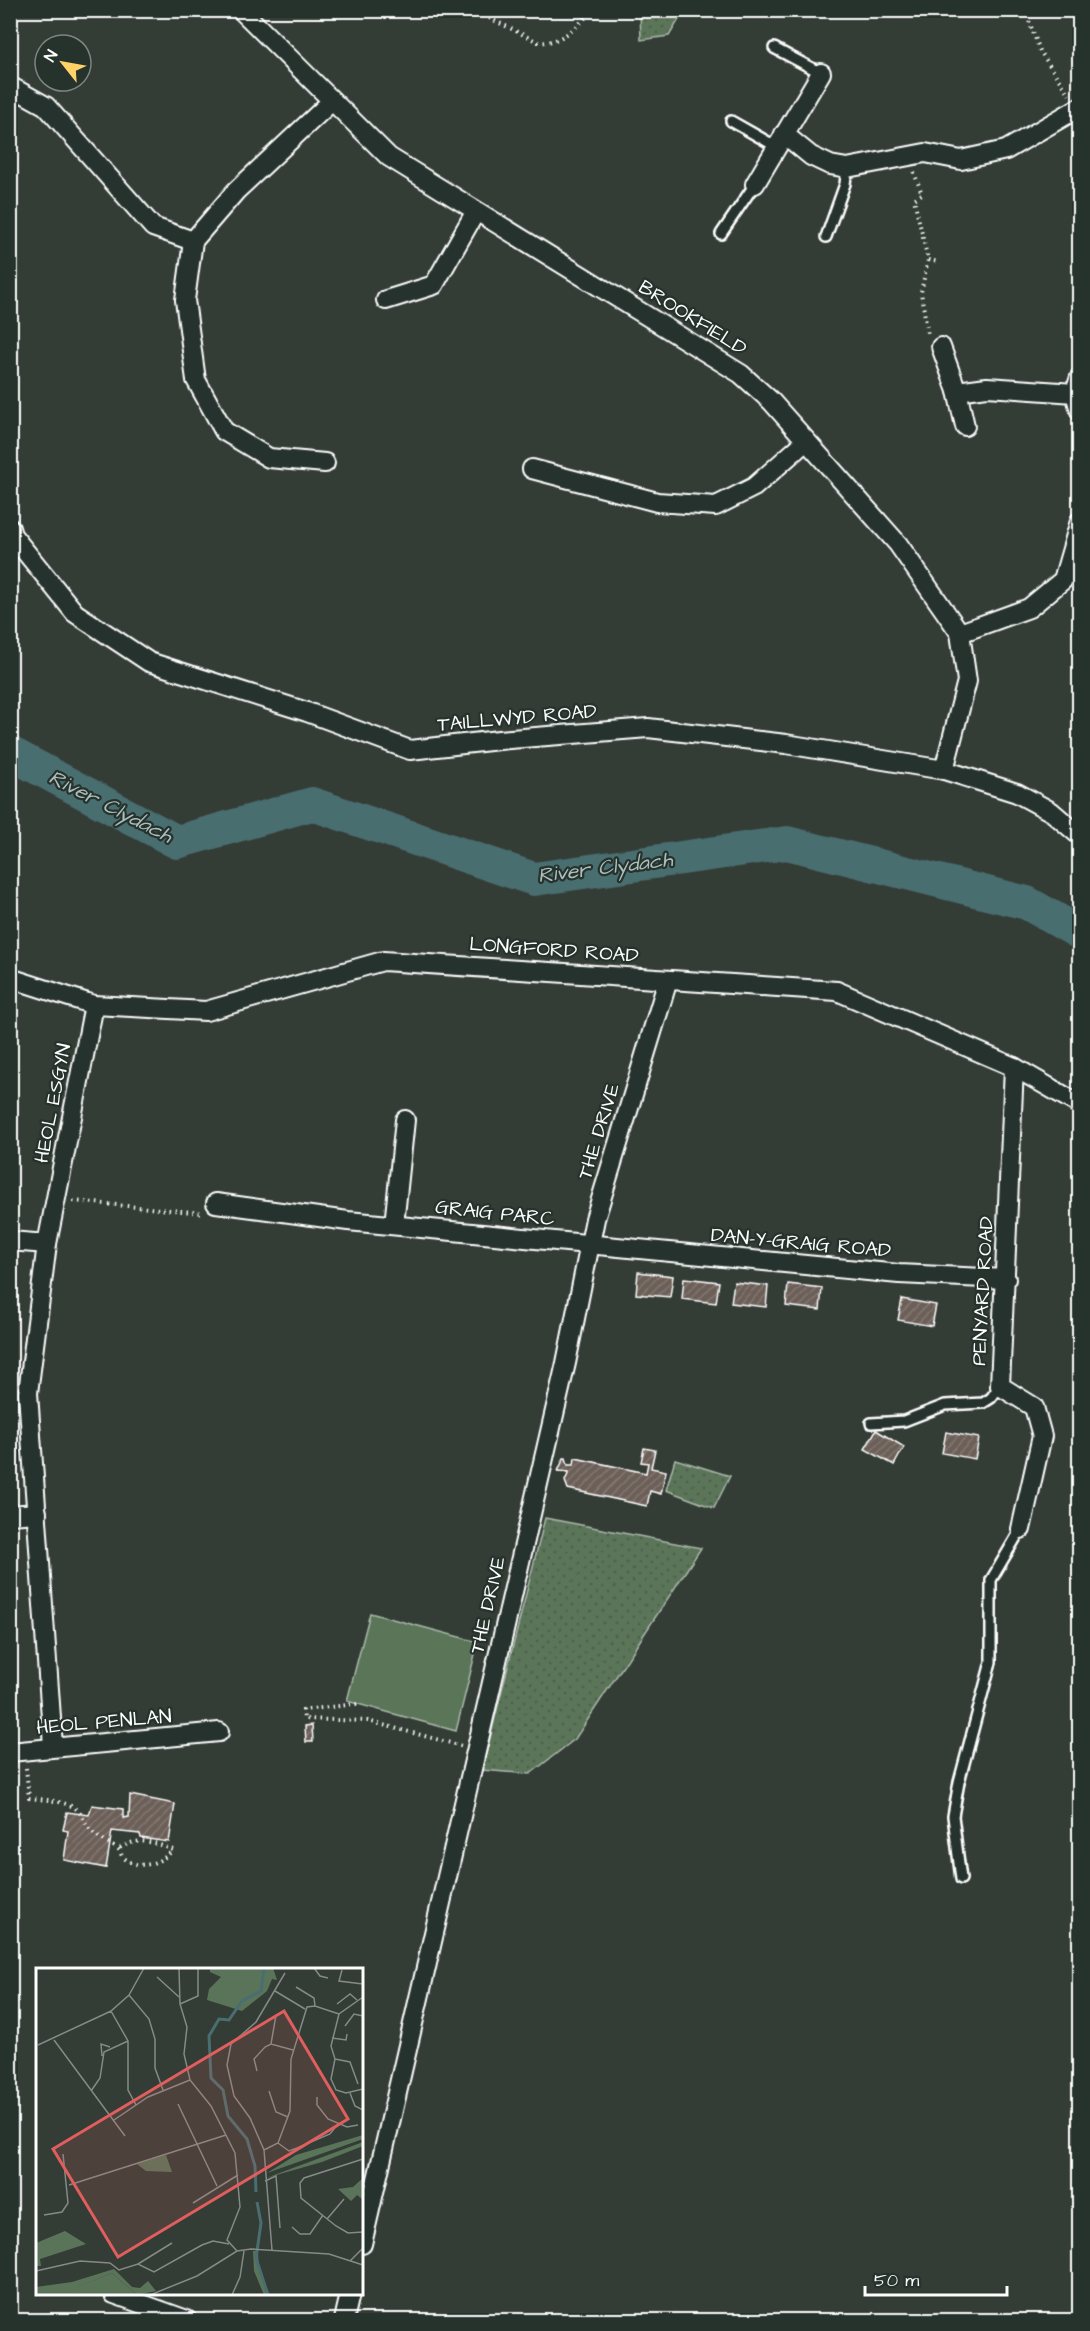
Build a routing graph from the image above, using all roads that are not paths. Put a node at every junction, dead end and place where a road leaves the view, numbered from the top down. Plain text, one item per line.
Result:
1 (241, 10) edge
2 (774, 48) dead end
3 (820, 73) joint
4 (10, 86) edge
5 (332, 101) junction
6 (1079, 108) edge
7 (730, 121) dead end
8 (780, 141) junction
9 (847, 168) junction
10 (755, 184) joint
11 (476, 211) junction
12 (721, 234) dead end
13 (826, 237) dead end
14 (193, 241) junction
15 (386, 300) dead end
16 (941, 347) road end
17 (1077, 385) edge
18 (957, 391) junction
19 (1080, 411) edge
20 (965, 426) dead end
21 (806, 441) junction
22 (325, 463) dead end
23 (532, 469) dead end
24 (1080, 521) edge
25 (10, 528) edge
26 (960, 633) junction
27 (944, 770) junction
28 (1080, 836) edge
29 (10, 978) edge
30 (668, 980) junction
31 (94, 1005) junction
32 (1014, 1067) junction
33 (1080, 1105) edge
34 (405, 1120) dead end
35 (216, 1203) road end
36 (394, 1225) junction
37 (10, 1240) edge
38 (47, 1244) junction
39 (592, 1245) junction
40 (1006, 1279) junction
41 (999, 1386) junction
42 (871, 1423) dead end
43 (37, 1513) junction
44 (10, 1515) edge
45 (1021, 1529) joint
46 (210, 1733) dead end
47 (53, 1746) junction
48 (10, 1752) edge
49 (961, 1879) dead end
50 (363, 2240) edge
51 (117, 2295) edge
52 (350, 2295) edge
53 (187, 2320) edge
54 (344, 2320) edge

1 - 5 street, BROOKFIELD
2 - 3 lane
3 - 8 street
4 - 14 street
5 - 11 street, BROOKFIELD
5 - 14 street
6 - 9 street
7 - 8 lane
8 - 9 street
8 - 10 street
9 - 13 lane
10 - 12 lane
11 - 15 street
11 - 21 street, BROOKFIELD
14 - 22 street
16 - 18 street
17 - 18 street
17 - 19 street
18 - 20 street
21 - 23 street
21 - 26 street, BROOKFIELD
24 - 26 street
25 - 27 street, TAILLWYD ROAD
26 - 27 street, BROOKFIELD
27 - 28 street, TAILLWYD ROAD
29 - 31 street, LONGFORD ROAD
30 - 31 street, LONGFORD ROAD
30 - 32 street, LONGFORD ROAD
30 - 39 street, THE DRIVE
31 - 38 street, HEOL ESGYN
32 - 33 street, LONGFORD ROAD
32 - 40 street, PENYARD ROAD
34 - 36 street
35 - 36 street, GRAIG PARC
36 - 39 street, GRAIG PARC
37 - 38 street
38 - 43 street, HEOL ESGYN
39 - 40 street, DAN-Y-GRAIG ROAD
39 - 50 street, THE DRIVE
40 - 41 street, PENYARD ROAD
41 - 42 lane
41 - 45 street, PENYARD ROAD
43 - 44 street
43 - 47 street, HEOL ESGYN
45 - 49 lane
46 - 47 street, HEOL PENLAN
47 - 48 street, HEOL PENLAN
51 - 53 street
52 - 54 street

